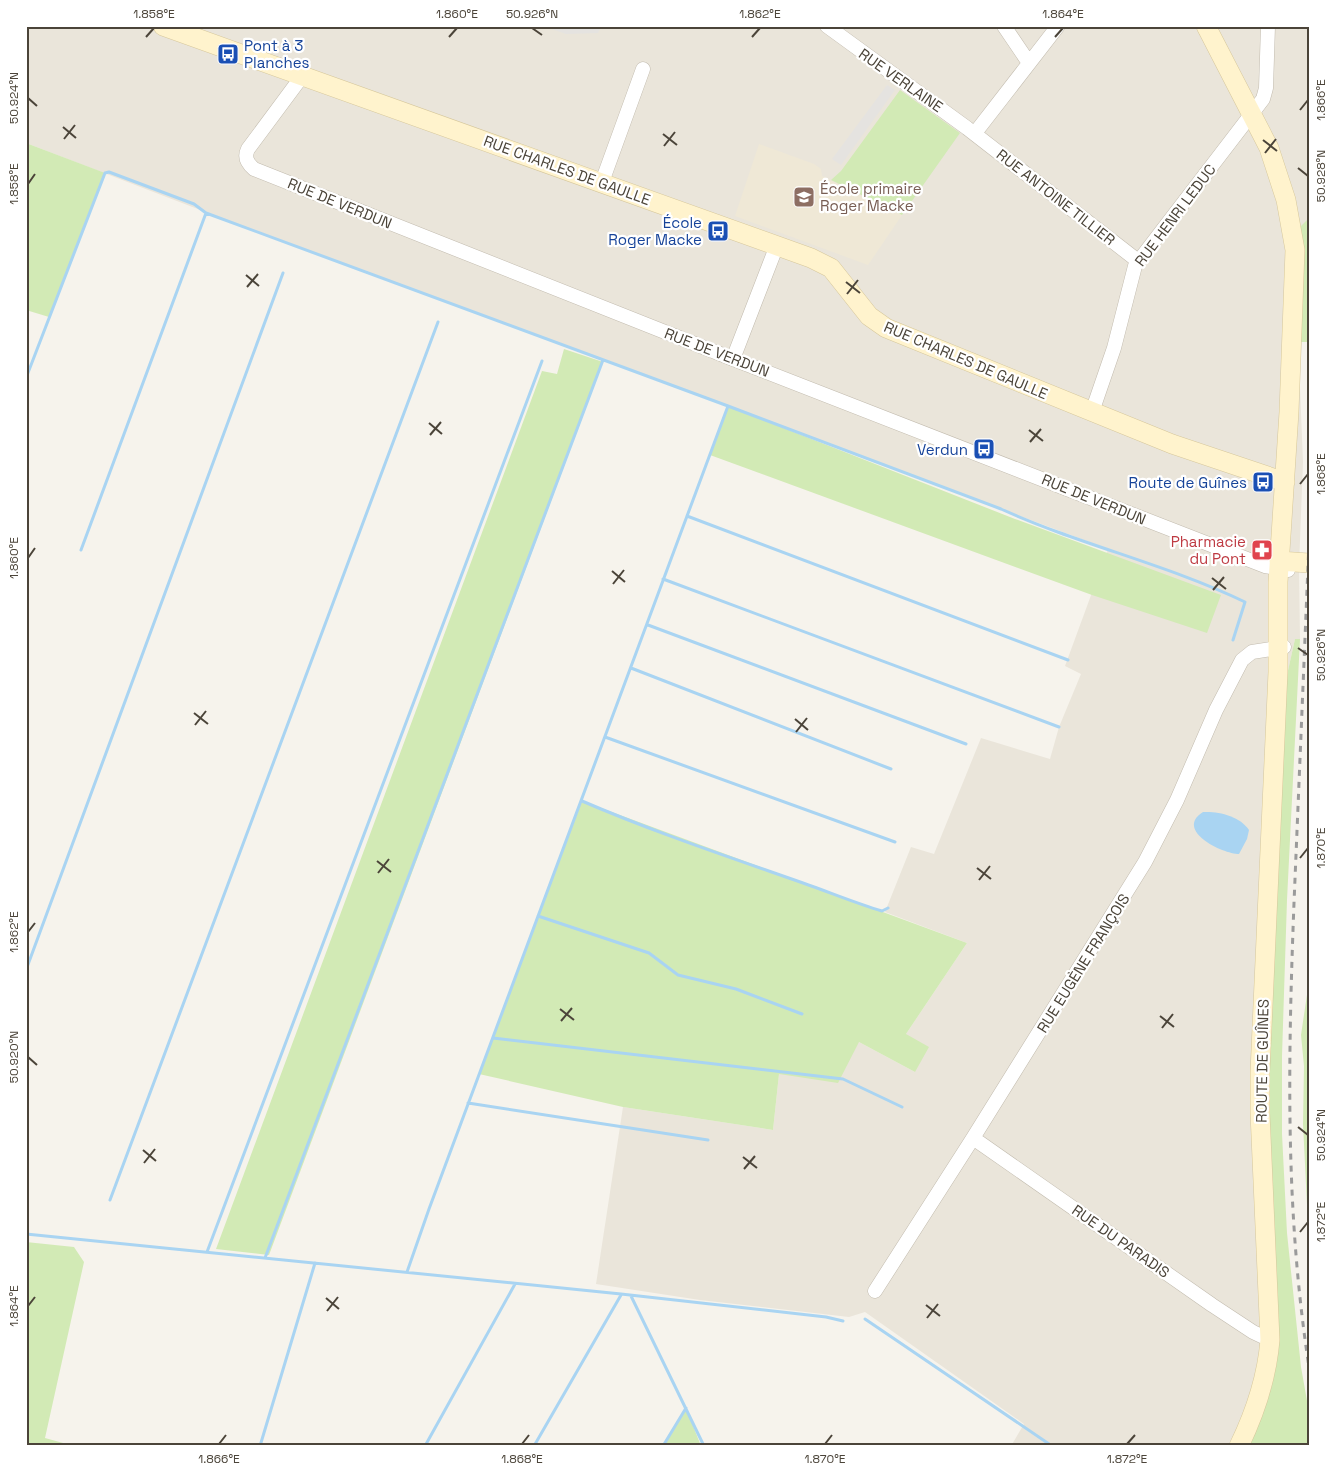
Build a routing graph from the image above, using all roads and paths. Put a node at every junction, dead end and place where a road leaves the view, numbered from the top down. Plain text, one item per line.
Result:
1 (163, 26) edge
2 (827, 26) edge
3 (1004, 26) edge
4 (1058, 26) edge
5 (1206, 26) edge
6 (1268, 26) edge
7 (1029, 64) junction
8 (643, 69) dead end
9 (303, 75) junction
10 (1253, 114) junction
11 (974, 134) junction
12 (602, 182) junction
13 (777, 246) junction
14 (1138, 260) junction
15 (733, 359) junction
16 (1092, 412) junction
17 (1289, 412) junction
18 (1285, 482) junction
19 (1309, 554) edge
20 (1284, 561) junction
21 (1309, 563) edge
22 (1281, 648) junction
23 (973, 1138) junction
24 (875, 1291) dead end
25 (1270, 1340) junction
26 (1239, 1446) edge

1 - 9 main road, RUE CHARLES DE GAULLE
2 - 11 street, RUE VERLAINE
3 - 7 street
4 - 7 street
5 - 10 main road
6 - 10 street, RUE HENRI LEDUC
7 - 11 street
8 - 12 street
9 - 12 main road, RUE CHARLES DE GAULLE
9 - 15 street, RUE DE VERDUN
10 - 14 street, RUE HENRI LEDUC
10 - 17 main road
11 - 14 street, RUE ANTOINE TILLIER
12 - 13 main road, RUE CHARLES DE GAULLE
13 - 15 street
13 - 16 main road, RUE CHARLES DE GAULLE
14 - 16 street, RUE HENRI LEDUC
15 - 20 street, RUE DE VERDUN
16 - 18 main road, RUE CHARLES DE GAULLE
17 - 18 main road
17 - 20 main road
18 - 20 main road
19 - 20 main road
20 - 21 main road
20 - 22 main road, ROUTE DE GUÎNES
22 - 23 street, RUE EUGÈNE FRANÇOIS
22 - 25 main road, ROUTE DE GUÎNES
23 - 24 street, RUE EUGÈNE FRANÇOIS
23 - 25 street, RUE DU PARADIS
25 - 26 main road, ROUTE DE GUÎNES

